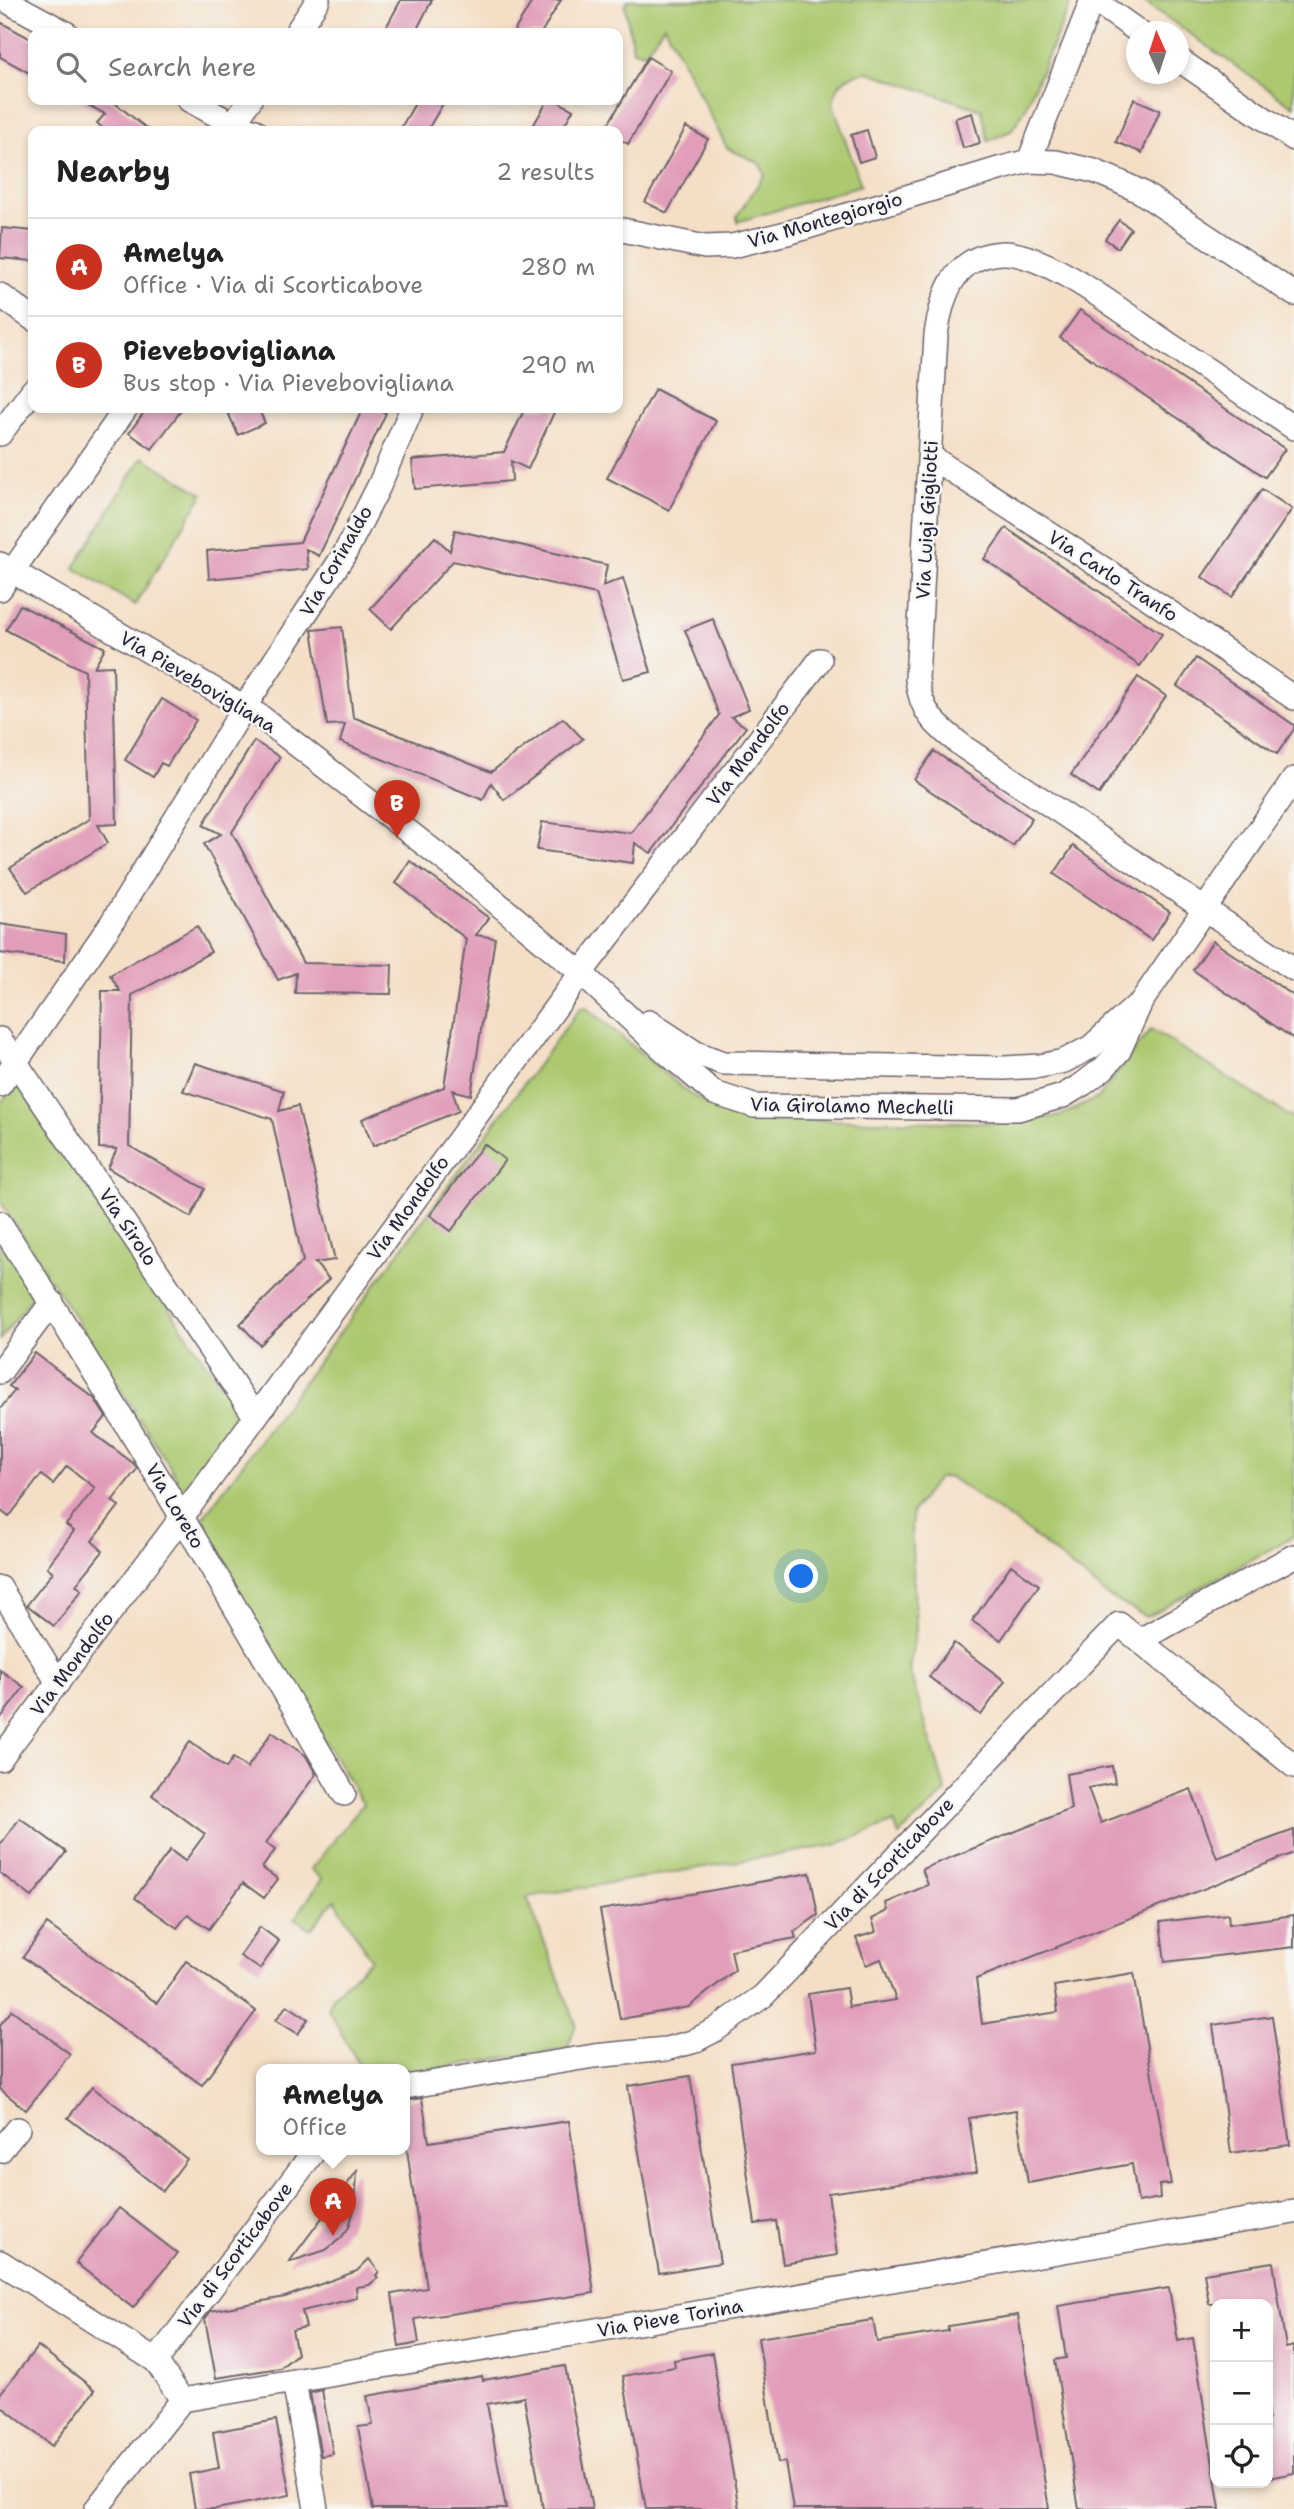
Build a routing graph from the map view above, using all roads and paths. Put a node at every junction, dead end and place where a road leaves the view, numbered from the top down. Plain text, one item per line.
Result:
1 (5, 0) edge
2 (318, 0) edge
3 (1093, 0) edge
4 (1126, 23) edge
5 (57, 28) edge
6 (299, 28) edge
7 (1189, 67) edge
8 (198, 105) edge
9 (248, 105) edge
10 (234, 126) edge
11 (240, 126) edge
12 (1294, 139) edge
13 (1028, 161) junction
14 (623, 230) edge
15 (1294, 294) edge
16 (0, 295) edge
17 (28, 315) edge
18 (28, 397) edge
19 (122, 413) edge
20 (410, 413) edge
21 (1294, 428) edge
22 (0, 434) edge
23 (931, 457) junction
24 (4, 575) edge
25 (820, 660) dead end
26 (1294, 698) edge
27 (245, 706) junction
28 (1294, 779) edge
29 (1205, 910) junction
30 (1294, 969) edge
31 (581, 973) junction
32 (1141, 1002) junction
33 (0, 1039) edge
34 (17, 1064) junction
35 (0, 1085) edge
36 (0, 1223) edge
37 (52, 1303) junction
38 (0, 1372) edge
39 (255, 1416) junction
40 (183, 1517) junction
41 (1294, 1556) edge
42 (0, 1588) edge
43 (1140, 1640) junction
44 (58, 1683) junction
45 (0, 1759) edge
46 (1294, 1766) edge
47 (344, 1794) dead end
48 (410, 2086) edge
49 (18, 2129) dead end
50 (0, 2151) edge
51 (311, 2155) edge
52 (1294, 2212) edge
53 (0, 2262) edge
54 (156, 2361) junction
55 (294, 2381) junction
56 (182, 2400) junction
57 (96, 2509) edge
58 (316, 2509) edge

1 - 5 street
2 - 6 street
3 - 4 street
3 - 13 street
7 - 12 street
8 - 10 street
9 - 11 street
13 - 14 street, Via Montegiorgio
13 - 15 street
16 - 17 street
18 - 22 street
19 - 24 street
20 - 27 street, Via Corinaldo
21 - 23 street, Via Luigi Gigliotti
23 - 26 street, Via Carlo Tranfo
23 - 29 street, Via Luigi Gigliotti
24 - 27 street, Via Pievebovigliana
25 - 31 street, Via Mondolfo
27 - 31 street, Via Pievebovigliana
27 - 34 street, Via Corinaldo
28 - 29 street, Via Girolamo Mechelli
29 - 30 street, Via Luigi Gigliotti
29 - 32 street, Via Girolamo Mechelli
31 - 32 street, Via Girolamo Mechelli
31 - 32 street, Via Girolamo Mechelli
31 - 39 street, Via Mondolfo
33 - 34 street, Via Sirolo
34 - 35 street
34 - 39 street, Via Sirolo
36 - 37 street, Via Loreto
37 - 38 street
37 - 40 street, Via Loreto
39 - 40 street, Via Mondolfo
40 - 44 street, Via Mondolfo
40 - 47 street, Via Loreto
41 - 43 street
42 - 44 street
43 - 46 street, Via di Scorticabove
43 - 48 street, Via di Scorticabove
44 - 45 street, Via Mondolfo
49 - 50 street
51 - 54 street, Via di Scorticabove
52 - 55 street, Via Pieve Torina
53 - 54 street
54 - 56 street
55 - 56 street, Via Pieve Torina
55 - 58 street
56 - 57 street

